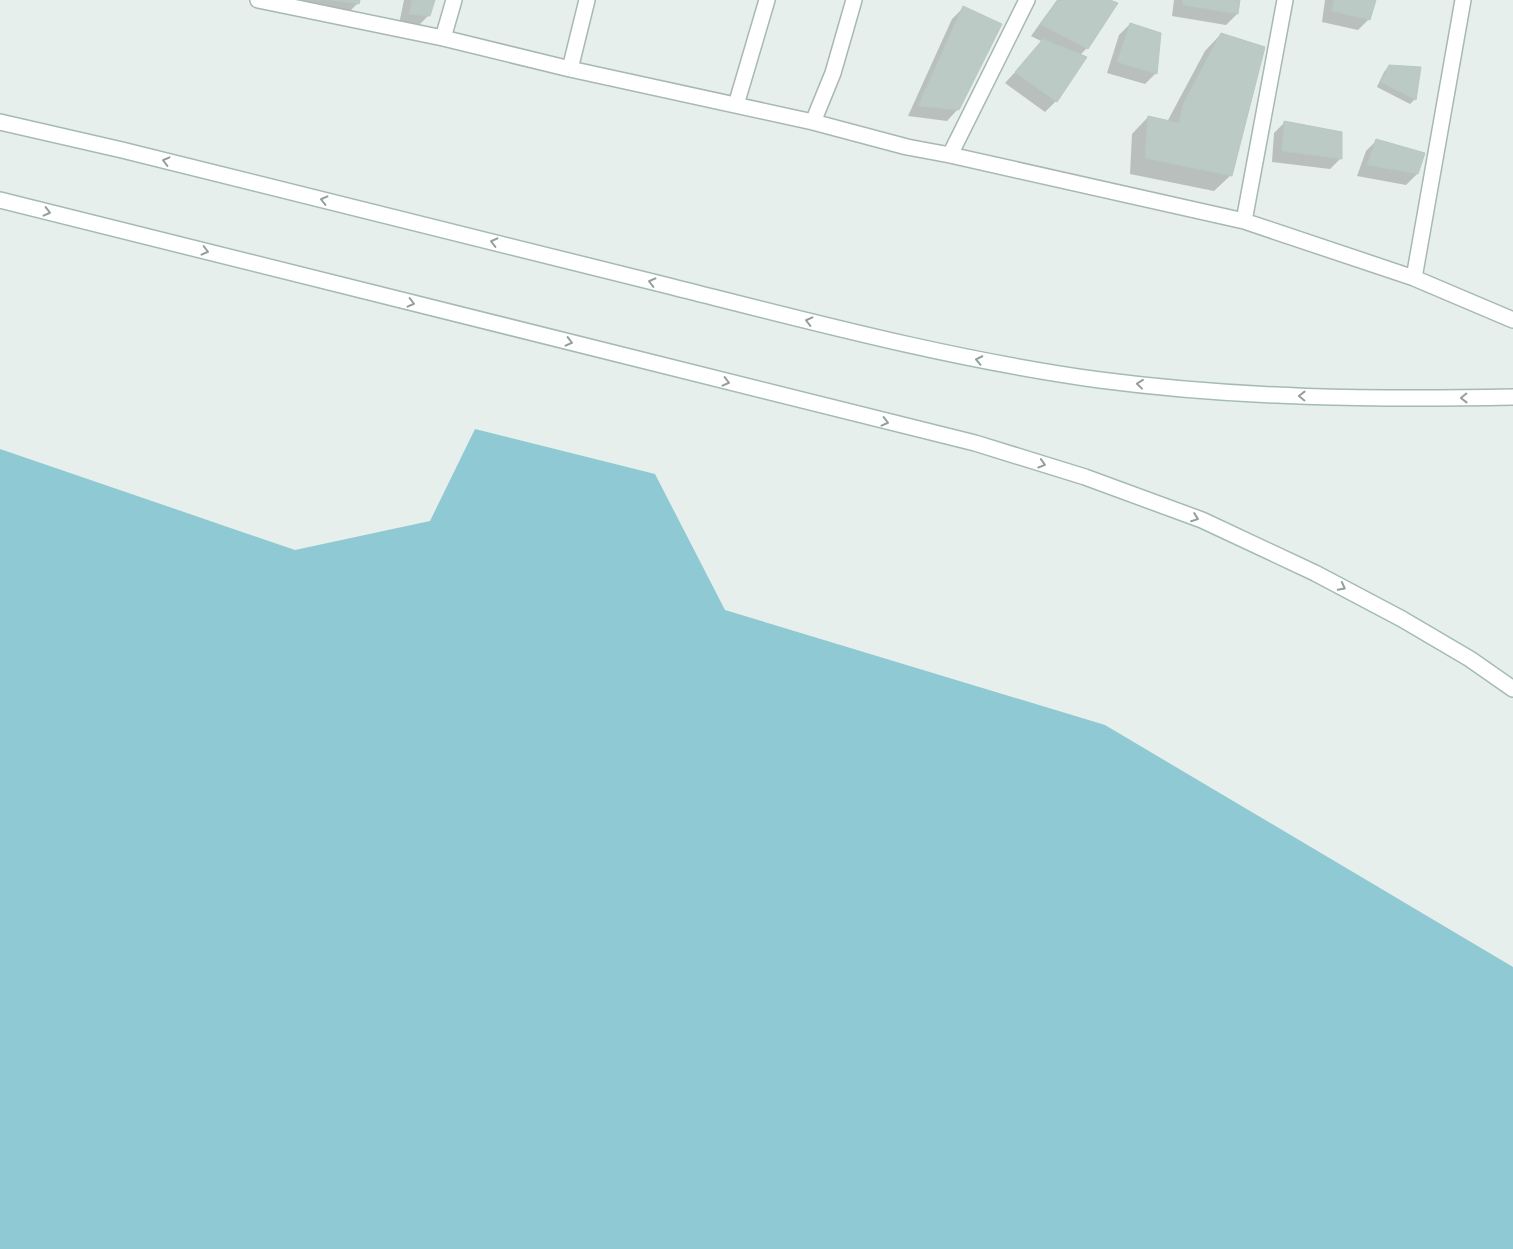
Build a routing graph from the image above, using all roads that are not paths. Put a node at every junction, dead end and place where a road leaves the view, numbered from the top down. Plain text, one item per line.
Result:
1 (264, 0) edge
2 (454, 0) edge
3 (587, 0) edge
4 (767, 0) edge
5 (854, 0) edge
6 (1027, 0) edge
7 (1285, 0) edge
8 (1463, 0) edge
9 (443, 38) junction
10 (570, 69) junction
11 (736, 106) junction
12 (0, 122) edge
13 (813, 122) junction
14 (950, 155) junction
15 (0, 200) edge
16 (1244, 221) junction
17 (1414, 278) junction
18 (1513, 320) edge
19 (1513, 397) edge
20 (1513, 688) edge

1 - 9 main road
2 - 9 main road
3 - 10 main road
4 - 11 main road
5 - 13 main road
6 - 14 main road
7 - 16 main road
8 - 17 main road
9 - 10 main road
10 - 11 main road
11 - 13 main road
19 -> 12 main road
13 - 14 main road
14 - 16 main road
15 -> 20 main road
16 - 17 main road
17 - 18 main road

